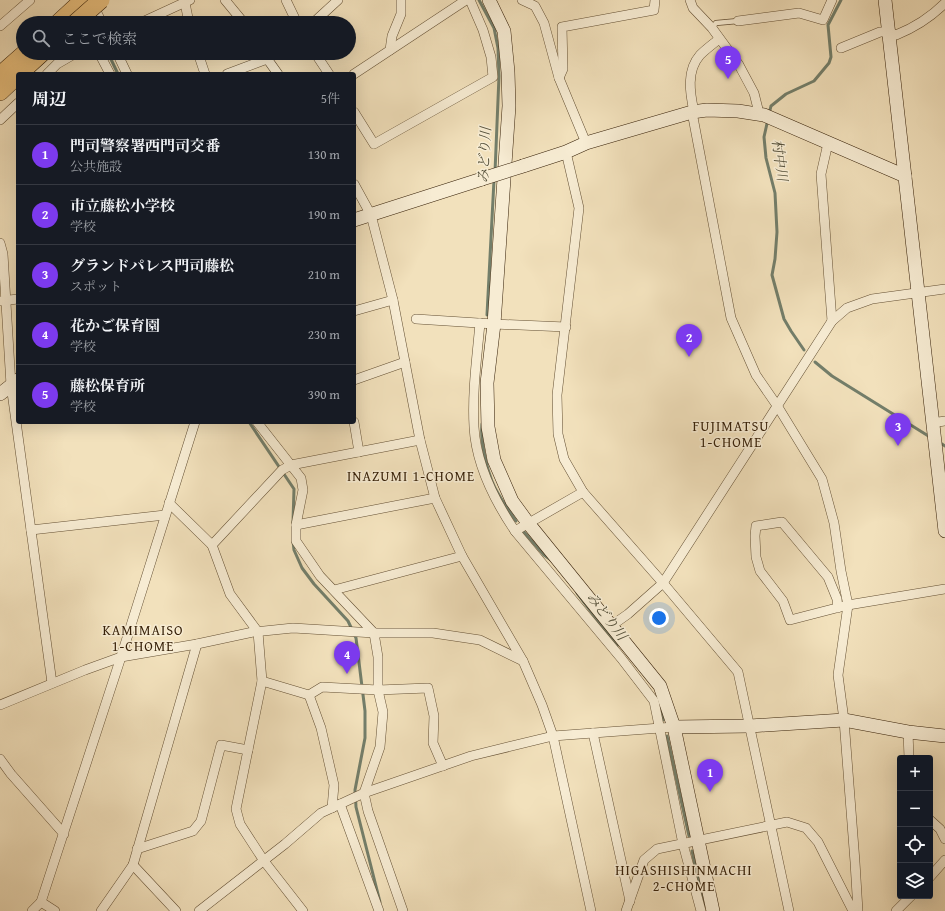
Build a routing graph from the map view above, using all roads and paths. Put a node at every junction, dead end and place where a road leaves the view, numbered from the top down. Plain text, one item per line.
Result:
1 (30, 0) edge
2 (83, 0) edge
3 (91, 0) edge
4 (101, 0) edge
5 (225, 0) edge
6 (286, 0) edge
7 (338, 0) edge
8 (401, 0) edge
9 (466, 0) edge
10 (470, 0) edge
11 (489, 0) edge
12 (522, 0) edge
13 (655, 0) edge
14 (690, 0) edge
15 (832, 0) edge
16 (885, 0) edge
17 (188, 1) edge
18 (945, 3) edge
19 (69, 16) edge
20 (73, 16) edge
21 (99, 16) edge
22 (155, 16) edge
23 (189, 16) edge
24 (238, 16) edge
25 (294, 16) edge
26 (321, 16) edge
27 (738, 20) joint
28 (0, 26) edge
29 (712, 28) junction
30 (889, 32) junction
31 (720, 39) junction
32 (841, 48) dead end
33 (390, 50) junction
34 (17, 60) edge
35 (34, 60) edge
36 (65, 60) edge
37 (103, 60) edge
38 (120, 60) edge
39 (200, 60) edge
40 (257, 60) edge
41 (268, 60) edge
42 (320, 60) edge
43 (58, 64) junction
44 (21, 72) edge
45 (49, 72) edge
46 (60, 72) edge
47 (109, 72) edge
48 (126, 72) edge
49 (204, 72) edge
50 (231, 72) edge
51 (277, 72) edge
52 (328, 72) edge
53 (356, 73) edge
54 (0, 75) edge
55 (16, 77) edge
56 (559, 78) junction
57 (0, 92) edge
58 (16, 104) edge
59 (693, 112) junction
60 (356, 115) edge
61 (766, 116) junction
62 (0, 120) edge
63 (586, 143) junction
64 (828, 143) junction
65 (566, 152) junction
66 (904, 176) junction
67 (356, 188) edge
68 (371, 215) junction
69 (356, 219) edge
70 (0, 243) edge
71 (945, 289) edge
72 (919, 292) junction
73 (16, 299) edge
74 (393, 300) junction
75 (2, 301) edge
76 (356, 310) edge
77 (416, 320) dead end
78 (832, 321) junction
79 (480, 323) junction
80 (494, 324) junction
81 (566, 327) junction
82 (405, 362) junction
83 (356, 379) edge
84 (14, 383) edge
85 (0, 394) edge
86 (16, 400) edge
87 (778, 407) junction
88 (19, 424) edge
89 (194, 424) edge
90 (259, 424) edge
91 (354, 424) edge
92 (937, 426) edge
93 (420, 440) junction
94 (359, 452) junction
95 (291, 465) junction
96 (582, 492) junction
97 (435, 498) junction
98 (169, 503) junction
99 (166, 515) junction
100 (528, 523) junction
101 (296, 525) junction
102 (31, 530) junction
103 (515, 530) junction
104 (945, 531) edge
105 (212, 545) junction
106 (462, 556) junction
107 (663, 582) junction
108 (945, 589) edge
109 (334, 590) junction
110 (848, 605) junction
111 (838, 608) junction
112 (611, 626) junction
113 (258, 632) junction
114 (374, 633) junction
115 (197, 644) junction
116 (121, 657) junction
117 (523, 661) junction
118 (262, 681) junction
119 (52, 683) junction
120 (378, 690) junction
121 (309, 694) junction
122 (0, 706) edge
123 (844, 720) junction
124 (750, 726) junction
125 (674, 727) junction
126 (660, 728) junction
127 (908, 732) junction
128 (593, 733) junction
129 (553, 736) junction
130 (945, 736) edge
131 (248, 750) junction
132 (909, 755) edge
133 (0, 759) edge
134 (443, 766) junction
135 (364, 793) junction
136 (336, 806) junction
137 (933, 823) edge
138 (770, 826) junction
139 (64, 834) junction
140 (945, 838) edge
141 (698, 841) junction
142 (683, 844) junction
143 (137, 849) junction
144 (264, 860) junction
145 (945, 860) edge
146 (133, 865) junction
147 (933, 874) edge
148 (908, 899) edge
149 (41, 902) junction
150 (630, 902) junction
151 (302, 910) edge
152 (32, 911) edge
153 (55, 911) edge
154 (101, 911) edge
155 (176, 911) edge
156 (199, 911) edge
157 (379, 911) edge
158 (403, 911) edge
159 (590, 911) edge
160 (626, 911) edge
161 (701, 911) edge
162 (713, 911) edge
163 (789, 911) edge
164 (854, 911) edge
165 (858, 911) edge
166 (896, 911) edge

1 - 28 street
2 - 19 highway
3 - 21 street
4 - 20 highway, bridge
5 - 24 street
6 - 25 street
7 - 26 street
8 - 33 street
9 - 33 street
10 - 60 street
11 - 80 street
12 - 56 street
13 - 56 street
14 - 29 street
15 - 27 street
16 - 30 street
17 - 22 street
17 - 23 street
18 - 30 street
27 - 29 lane
29 - 31 street
30 - 32 street
30 - 66 street
31 - 59 street
31 - 61 street
33 - 53 street
34 - 54 highway
35 - 44 highway
36 - 43 street
37 - 47 street
38 - 48 street
39 - 49 street
40 - 50 street
41 - 51 street
42 - 52 street
43 - 45 street
43 - 46 street
55 - 57 highway
56 - 63 street
58 - 62 street
59 - 61 street
59 - 63 street
59 - 87 street
61 - 64 street
63 - 65 street
64 - 66 street
64 - 78 street
65 - 68 street, bridge
65 - 81 street
66 - 72 street
67 - 68 street
68 - 69 street
68 - 74 street
70 - 75 street
71 - 72 street
72 - 78 street
72 - 92 street
73 - 75 street
74 - 76 street
74 - 82 street
75 - 84 street
77 - 79 street
78 - 87 street
79 - 80 street
79 - 103 street
80 - 81 street
80 - 100 street
81 - 96 street
82 - 83 street
82 - 93 street
84 - 85 street
84 - 86 street
87 - 107 street
87 - 110 street
88 - 102 street
89 - 98 street
90 - 95 street
91 - 94 street
92 - 104 street
93 - 94 street
93 - 97 street
94 - 95 street
95 - 101 street
95 - 105 street
96 - 100 street
96 - 107 street
97 - 101 street
97 - 106 street
98 - 99 street
98 - 105 street
99 - 102 street
99 - 116 street
100 - 103 street
100 - 112 street
101 - 109 street
102 - 119 street
103 - 126 street
105 - 113 street
106 - 109 street
106 - 117 street
107 - 112 street
107 - 124 street
108 - 110 street
109 - 114 street
110 - 111 street
110 - 123 street
111 - 111 street
112 - 125 street
113 - 114 street
113 - 115 street
113 - 118 street
114 - 117 street
114 - 120 street
115 - 116 street
115 - 143 street
116 - 119 street
116 - 139 street
117 - 129 street
118 - 121 street
118 - 131 street
119 - 122 street
120 - 121 street
120 - 134 street
120 - 135 street
121 - 136 street
123 - 124 street
123 - 127 street
123 - 165 street
124 - 125 street
124 - 138 street
125 - 126 street
125 - 141 street
126 - 128 street
126 - 142 street
127 - 130 street
127 - 132 street
128 - 129 street
128 - 150 street
129 - 134 street
129 - 159 street
131 - 143 street
131 - 144 street
133 - 139 street
134 - 135 street
135 - 136 street
135 - 158 street
136 - 144 street
136 - 157 street
137 - 140 street
138 - 141 street
138 - 163 street
138 - 164 street
139 - 149 street
141 - 142 street
141 - 162 street
142 - 150 street
142 - 161 street
143 - 146 street
144 - 151 street
144 - 156 street
145 - 147 street
146 - 154 street
146 - 155 street
148 - 166 street
149 - 152 street
149 - 153 street
150 - 160 street

